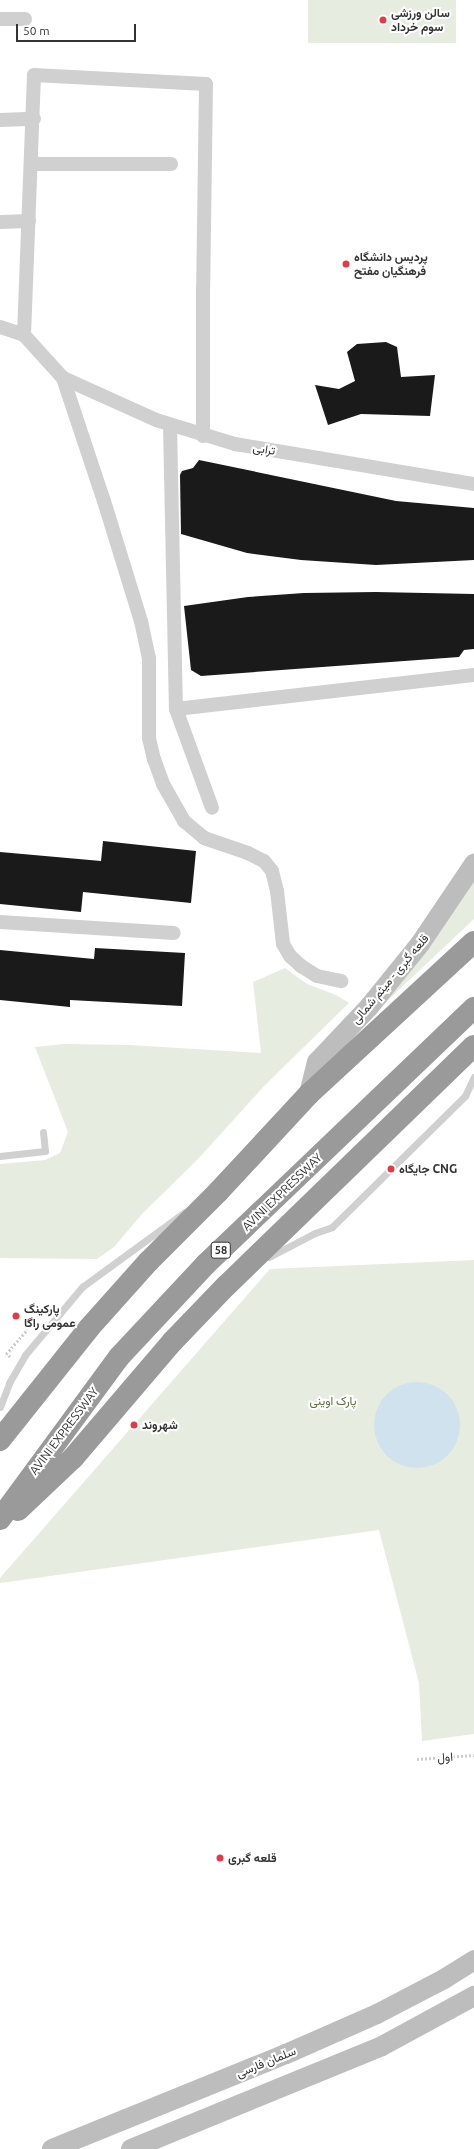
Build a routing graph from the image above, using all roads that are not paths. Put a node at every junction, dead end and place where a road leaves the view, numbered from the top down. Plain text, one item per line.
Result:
1 (0, 19) edge
2 (25, 19) dead end
3 (34, 119) junction
4 (0, 120) edge
5 (31, 164) junction
6 (171, 164) dead end
7 (29, 221) junction
8 (0, 222) edge
9 (0, 327) edge
10 (24, 335) junction
11 (63, 378) junction
12 (170, 425) junction
13 (203, 436) junction
14 (474, 484) edge
15 (474, 675) edge
16 (176, 709) junction
17 (212, 808) dead end
18 (474, 864) edge
19 (0, 922) edge
20 (174, 933) dead end
21 (474, 942) edge
22 (341, 981) dead end
23 (474, 1008) edge
24 (474, 1046) edge
25 (474, 1077) edge
26 (309, 1094) junction
27 (43, 1132) dead end
28 (0, 1156) edge
29 (218, 1192) junction
30 (226, 1286) junction
31 (0, 1407) edge
32 (0, 1440) edge
33 (0, 1519) edge
34 (0, 1527) edge
35 (474, 1960) edge
36 (474, 1996) edge
37 (52, 2149) edge
38 (131, 2149) edge

1 - 2 street
3 - 4 street
3 - 5 street
3 - 13 street
5 - 6 street
5 - 7 street
7 - 8 street
7 - 10 street
9 - 10 street
10 - 11 street
11 - 12 street, ترابی
11 - 22 street
12 - 13 street, ترابی
12 - 16 street
13 - 14 street, ترابی
15 - 16 street
16 - 17 street
18 - 26 main road, قلعه گبری - میثم شمالی
19 - 20 street
21 - 26 highway
23 - 33 highway, AVINI EXPRESSWAY / 58
24 - 30 highway
25 - 30 lane
26 - 29 highway
27 - 28 lane
29 - 31 lane
29 - 32 highway
30 - 34 highway
35 - 37 main road, سلمان فارسی
36 - 38 main road

